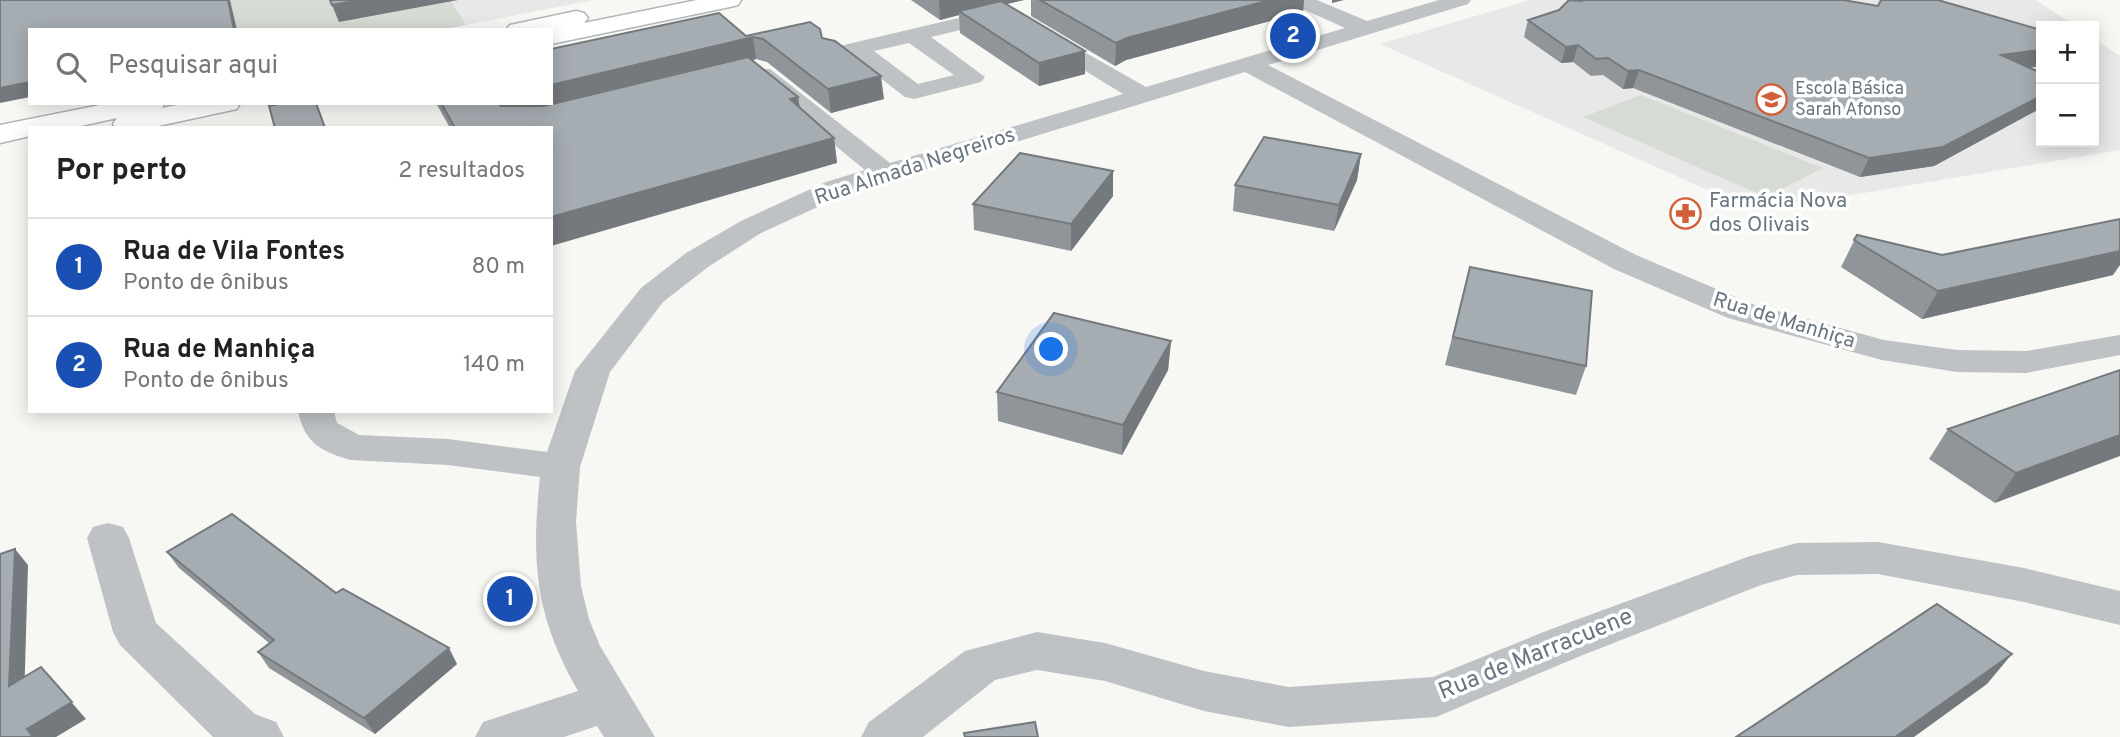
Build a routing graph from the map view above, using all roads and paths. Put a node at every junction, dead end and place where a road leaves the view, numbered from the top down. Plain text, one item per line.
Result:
1 (667, 0) edge
2 (730, 0) edge
3 (1299, 0) edge
4 (1461, 0) edge
5 (1040, 5) dead end
6 (1006, 13) junction
7 (528, 28) edge
8 (1366, 29) junction
9 (913, 35) junction
10 (553, 37) edge
11 (1250, 65) junction
12 (744, 72) edge
13 (1144, 96) junction
14 (142, 105) edge
15 (217, 105) edge
16 (39, 126) edge
17 (117, 126) edge
18 (28, 128) edge
19 (0, 134) edge
20 (28, 144) edge
21 (0, 150) edge
22 (885, 173) junction
23 (2120, 345) edge
24 (316, 413) edge
25 (561, 467) junction
26 (108, 538) dead end
27 (2120, 608) edge
28 (619, 719) edge
29 (259, 737) edge
30 (500, 737) edge
31 (886, 737) edge

1 - 7 main road
2 - 10 main road
3 - 8 street
4 - 8 street, Rua Almada Negreiros
5 - 6 street
6 - 9 street
6 - 13 street
8 - 11 street, Rua Almada Negreiros
9 - 9 street
11 - 13 street, Rua Almada Negreiros
11 - 23 street, Rua de Manhiça
12 - 22 street
13 - 22 street, Rua Almada Negreiros
14 - 16 main road
15 - 17 main road
18 - 19 main road
20 - 21 main road
22 - 25 street, Rua Almada Negreiros
24 - 25 street
25 - 28 street, Rua Almada Negreiros
26 - 29 street
27 - 31 street, Rua de Marracuene
28 - 30 street

